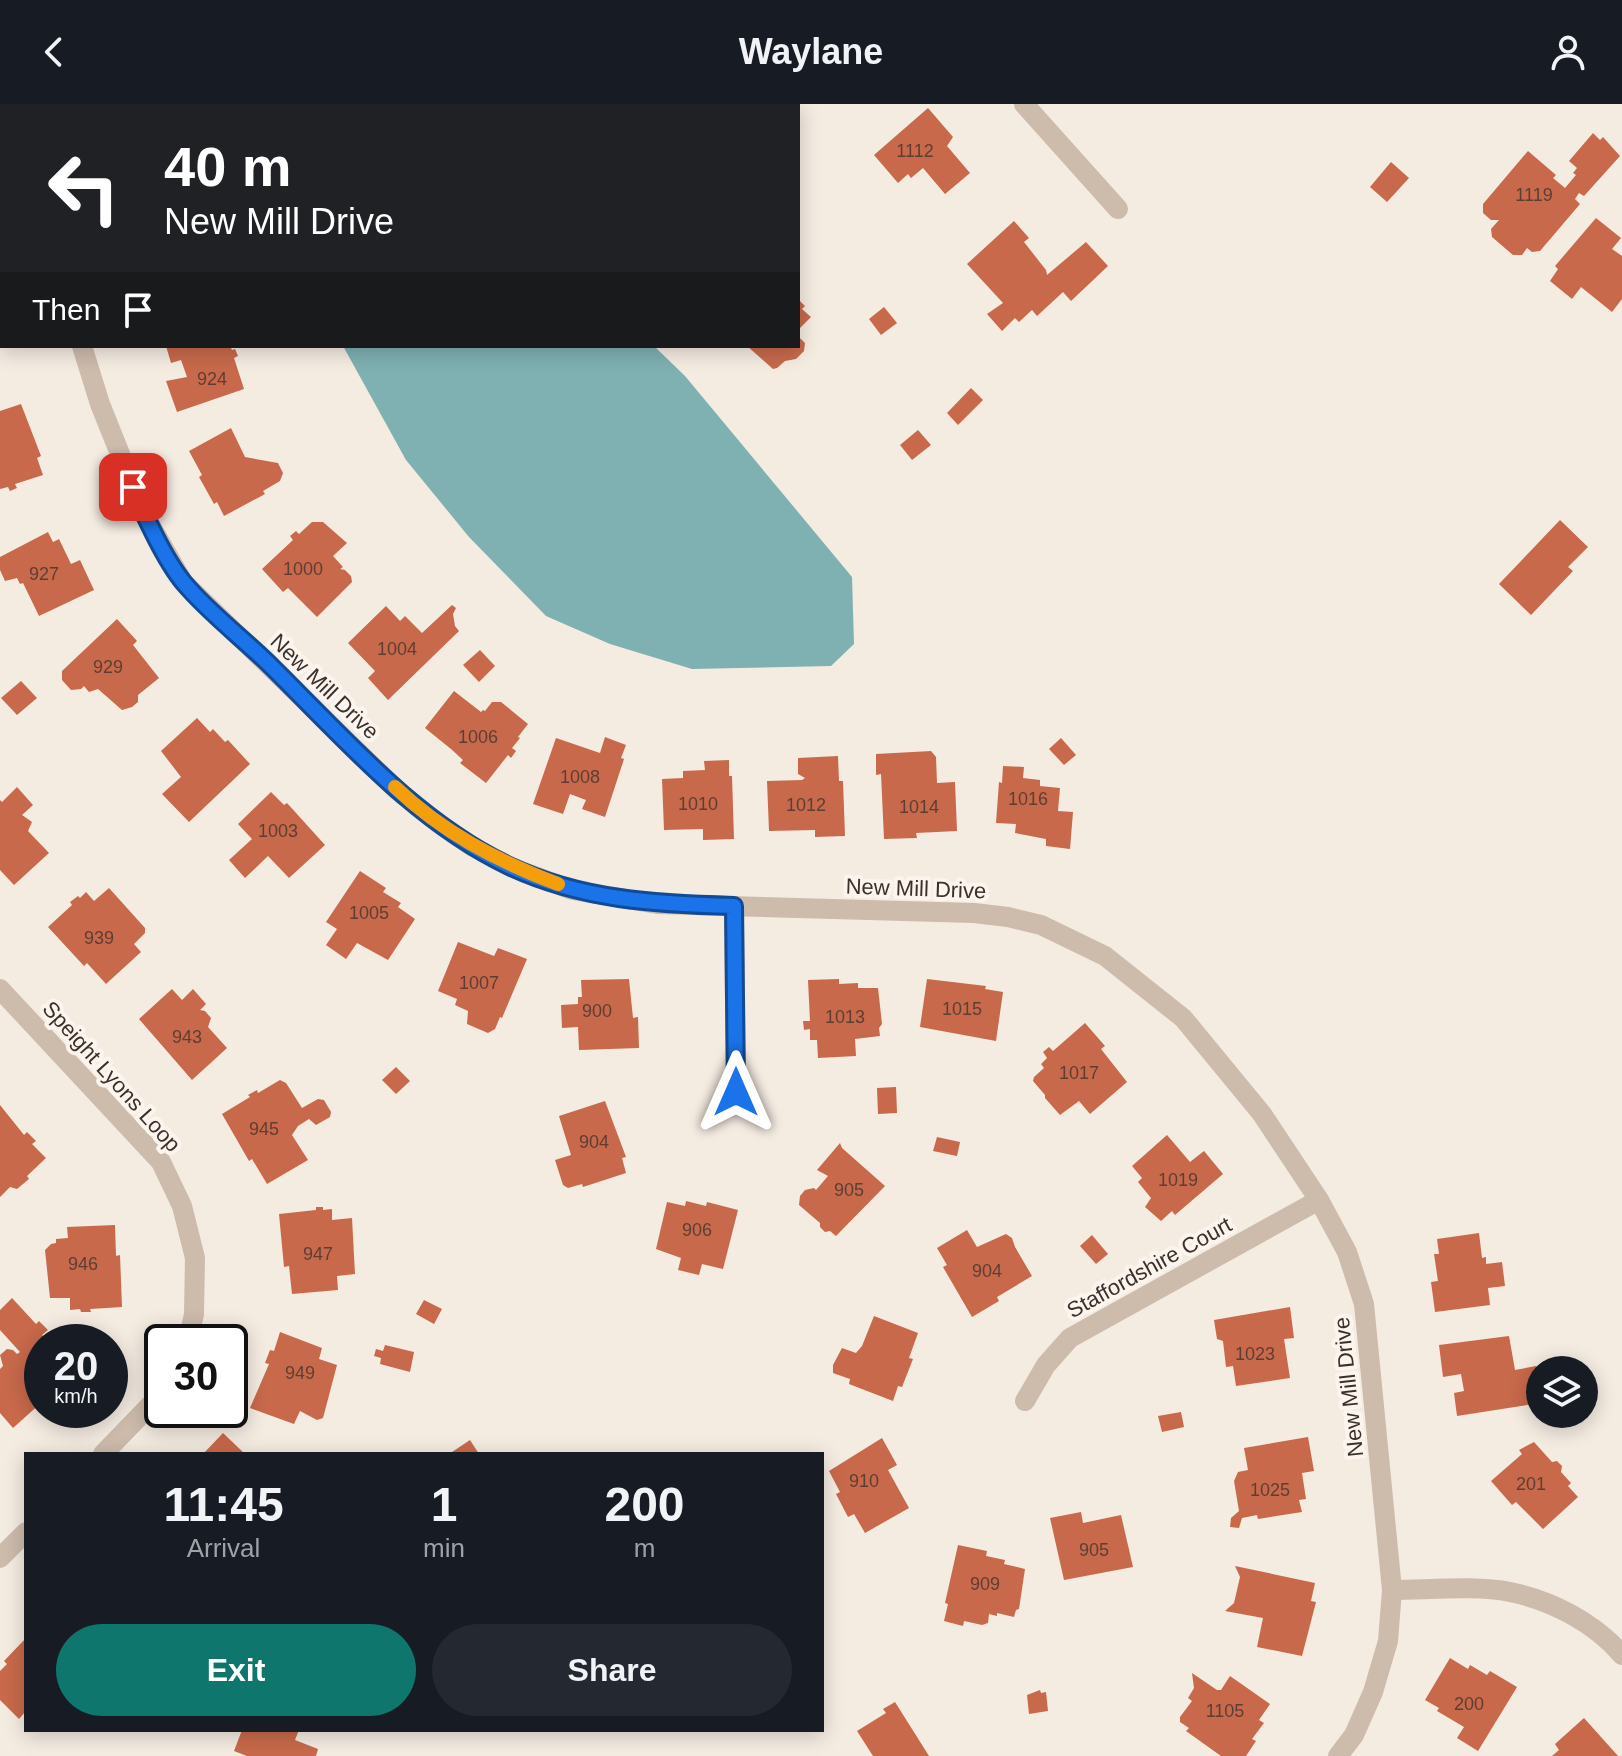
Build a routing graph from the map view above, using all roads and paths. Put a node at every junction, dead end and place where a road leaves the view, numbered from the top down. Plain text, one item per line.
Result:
1 (1024, 104) edge
2 (1118, 209) dead end
3 (83, 348) edge
4 (734, 906) junction
5 (0, 989) edge
6 (736, 1092) dead end
7 (1319, 1200) junction
8 (192, 1324) edge
9 (1025, 1401) dead end
10 (144, 1412) edge
11 (105, 1452) edge
12 (24, 1534) edge
13 (0, 1558) edge
14 (1392, 1590) junction
15 (1622, 1655) edge
16 (1338, 1756) edge

1 - 2 street
3 - 4 street, New Mill Drive
4 - 6 street
4 - 7 street, New Mill Drive
5 - 8 street, Speight Lyons Loop
7 - 9 street, Staffordshire Court
7 - 14 street, New Mill Drive
10 - 11 street
12 - 13 street
14 - 15 street
14 - 16 street, New Mill Drive

